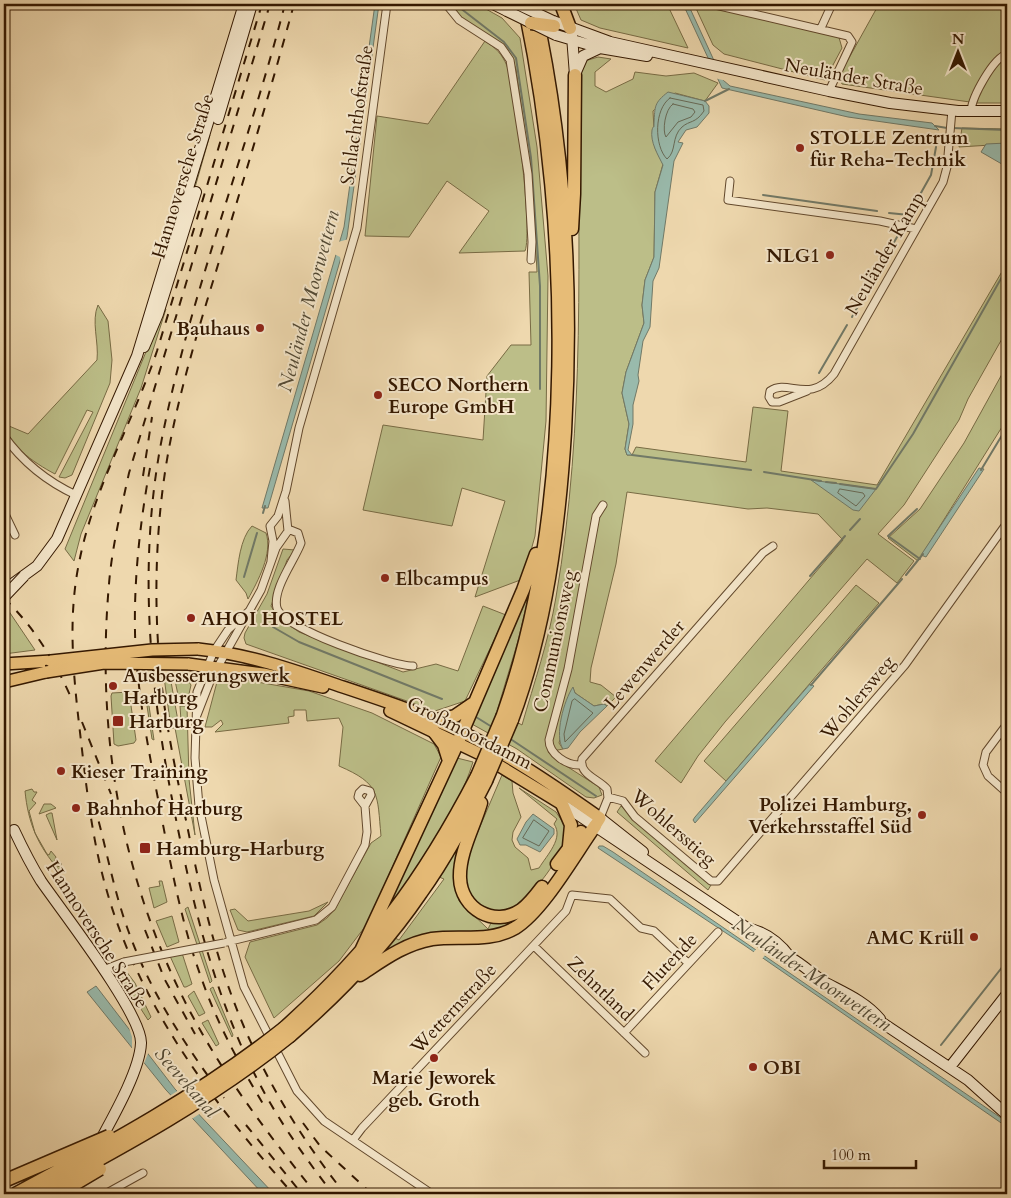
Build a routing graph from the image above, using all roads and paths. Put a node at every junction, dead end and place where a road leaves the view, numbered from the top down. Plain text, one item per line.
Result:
1 (244, 4) edge
2 (252, 4) edge
3 (388, 4) edge
4 (446, 4) edge
5 (493, 4) edge
6 (517, 4) edge
7 (524, 4) edge
8 (534, 4) edge
9 (711, 4) edge
10 (832, 4) edge
11 (743, 7) edge
12 (531, 23) joint
13 (561, 24) edge
14 (821, 28) junction
15 (600, 48) junction
16 (1007, 54) edge
17 (701, 64) junction
18 (575, 75) junction
19 (829, 91) junction
20 (952, 110) junction
21 (971, 111) junction
22 (1007, 112) edge
23 (730, 181) dead end
24 (916, 230) junction
25 (531, 260) dead end
26 (568, 284) junction
27 (137, 356) junction
28 (807, 390) junction
29 (4, 436) edge
30 (286, 491) junction
31 (76, 495) junction
32 (603, 505) dead end
33 (4, 512) edge
34 (547, 517) junction
35 (276, 519) junction
36 (286, 521) junction
37 (1007, 522) edge
38 (288, 529) junction
39 (272, 532) junction
40 (15, 535) dead end
41 (283, 536) junction
42 (773, 546) dead end
43 (271, 562) junction
44 (24, 576) junction
45 (4, 590) edge
46 (4, 596) edge
47 (249, 611) junction
48 (214, 651) junction
49 (226, 653) junction
50 (4, 664) edge
51 (413, 666) dead end
52 (44, 667) junction
53 (212, 667) junction
54 (4, 670) edge
55 (4, 682) edge
56 (474, 704) junction
57 (508, 718) junction
58 (196, 720) junction
59 (1007, 724) edge
60 (434, 725) junction
61 (460, 737) junction
62 (449, 761) junction
63 (581, 765) junction
64 (482, 779) junction
65 (1007, 792) edge
66 (608, 796) junction
67 (562, 804) junction
68 (365, 806) dead end
69 (596, 817) junction
70 (14, 830) dead end
71 (569, 846) junction
72 (718, 881) joint
73 (748, 928) junction
74 (718, 932) dead end
75 (228, 942) junction
76 (534, 946) junction
77 (359, 955) junction
78 (791, 958) junction
79 (688, 963) junction
80 (103, 970) junction
81 (346, 984) junction
82 (1007, 994) edge
83 (287, 1032) junction
84 (624, 1033) junction
85 (645, 1053) dead end
86 (950, 1067) junction
87 (1007, 1115) edge
88 (149, 1127) junction
89 (353, 1140) junction
90 (143, 1173) dead end
91 (58, 1176) junction
92 (4, 1181) edge
93 (15, 1194) edge
94 (25, 1194) edge
95 (36, 1194) edge
96 (58, 1194) edge
97 (68, 1194) edge
98 (105, 1194) edge
99 (432, 1194) edge

1 - 27 main road, Hannoversche Straße
2 - 27 main road, Hannoversche Straße
3 - 30 street, Schlachthofstraße
4 - 25 street
5 - 12 main road, bridge
6 - 13 main road, Neuländer Straße, bridge
7 - 34 highway
8 - 26 highway
9 - 11 street
10 - 14 street
11 - 14 street
12 - 13 highway, bridge
13 - 15 main road, Neuländer Straße
13 - 17 main road, Neuländer Straße
13 - 18 main road
14 - 19 street
15 - 17 main road, Neuländer Straße
15 - 18 main road
16 - 21 street
17 - 19 main road, Neuländer Straße
18 - 26 highway
19 - 20 main road, Neuländer Straße
20 - 21 main road, Neuländer Straße
20 - 24 street, Neuländer Kamp
21 - 22 main road, Neuländer Straße
23 - 24 street
24 - 28 street, Neuländer Kamp
26 - 57 highway
27 - 31 main road, Hannoversche Straße
28 - 28 street, Neuländer Kamp
29 - 31 street
30 - 35 street, Schlachthofstraße
30 - 36 street, Schlachthofstraße
31 - 44 main road, Hannoversche Straße
32 - 63 street, Communionsweg
33 - 40 street
34 - 56 highway
34 - 57 highway
35 - 36 street
35 - 39 street, Schlachthofstraße
36 - 38 street, Schlachthofstraße
37 - 72 street, Wohlersweg
38 - 41 street, Schlachthofstraße
38 - 51 street
39 - 41 street
39 - 43 street, Schlachthofstraße
41 - 43 street, Schlachthofstraße
42 - 63 street, Lewenwerder
43 - 47 street, Schlachthofstraße
44 - 45 main road, Hannoversche Straße, bridge
44 - 46 main road, Hannoversche Straße, bridge
47 - 48 street, Schlachthofstraße
47 - 49 street, Schlachthofstraße
48 - 49 main road, Großmoordamm
48 - 52 main road, Großmoordamm, bridge
48 - 53 street, Schlachthofstraße
49 - 53 street, Schlachthofstraße
49 - 60 main road, Großmoordamm
50 - 52 main road
52 - 53 main road, Großmoordamm, bridge
52 - 54 main road
52 - 55 main road
53 - 58 street
53 - 58 street
53 - 60 main road, Großmoordamm
56 - 60 highway
56 - 61 highway
57 - 64 highway, bridge
58 - 75 street
59 - 65 street
60 - 61 main road, Großmoordamm
60 - 62 highway
61 - 62 highway
61 - 67 main road, Großmoordamm
61 - 69 main road, Großmoordamm
62 - 77 highway
63 - 66 street
64 - 71 highway
64 - 77 highway
64 - 81 highway
66 - 69 street
66 - 72 street, Wohlersstieg
67 - 69 main road, Großmoordamm
67 - 71 highway
68 - 75 street
69 - 71 highway
69 - 73 main road, Großmoordamm
69 - 81 highway
70 - 80 main road, Hannoversche Straße
73 - 78 main road, Großmoordamm
73 - 78 main road, Großmoordamm
74 - 79 street, Flutende
75 - 80 street, bridge
75 - 89 street
76 - 79 street, Wetternstraße
76 - 84 street, Zehntland
76 - 89 street, Wetternstraße
77 - 83 highway
78 - 86 main road, Großmoordamm
79 - 84 street, Flutende
80 - 91 main road, Hannoversche Straße
81 - 83 highway
82 - 86 main road
83 - 88 highway, bridge
84 - 85 street, Zehntland
86 - 87 main road, Großmoordamm
88 - 92 highway, bridge
88 - 93 highway, bridge
88 - 95 highway, bridge
88 - 96 highway, bridge
89 - 99 street
90 - 98 street
91 - 94 main road, Hannoversche Straße
91 - 97 street

